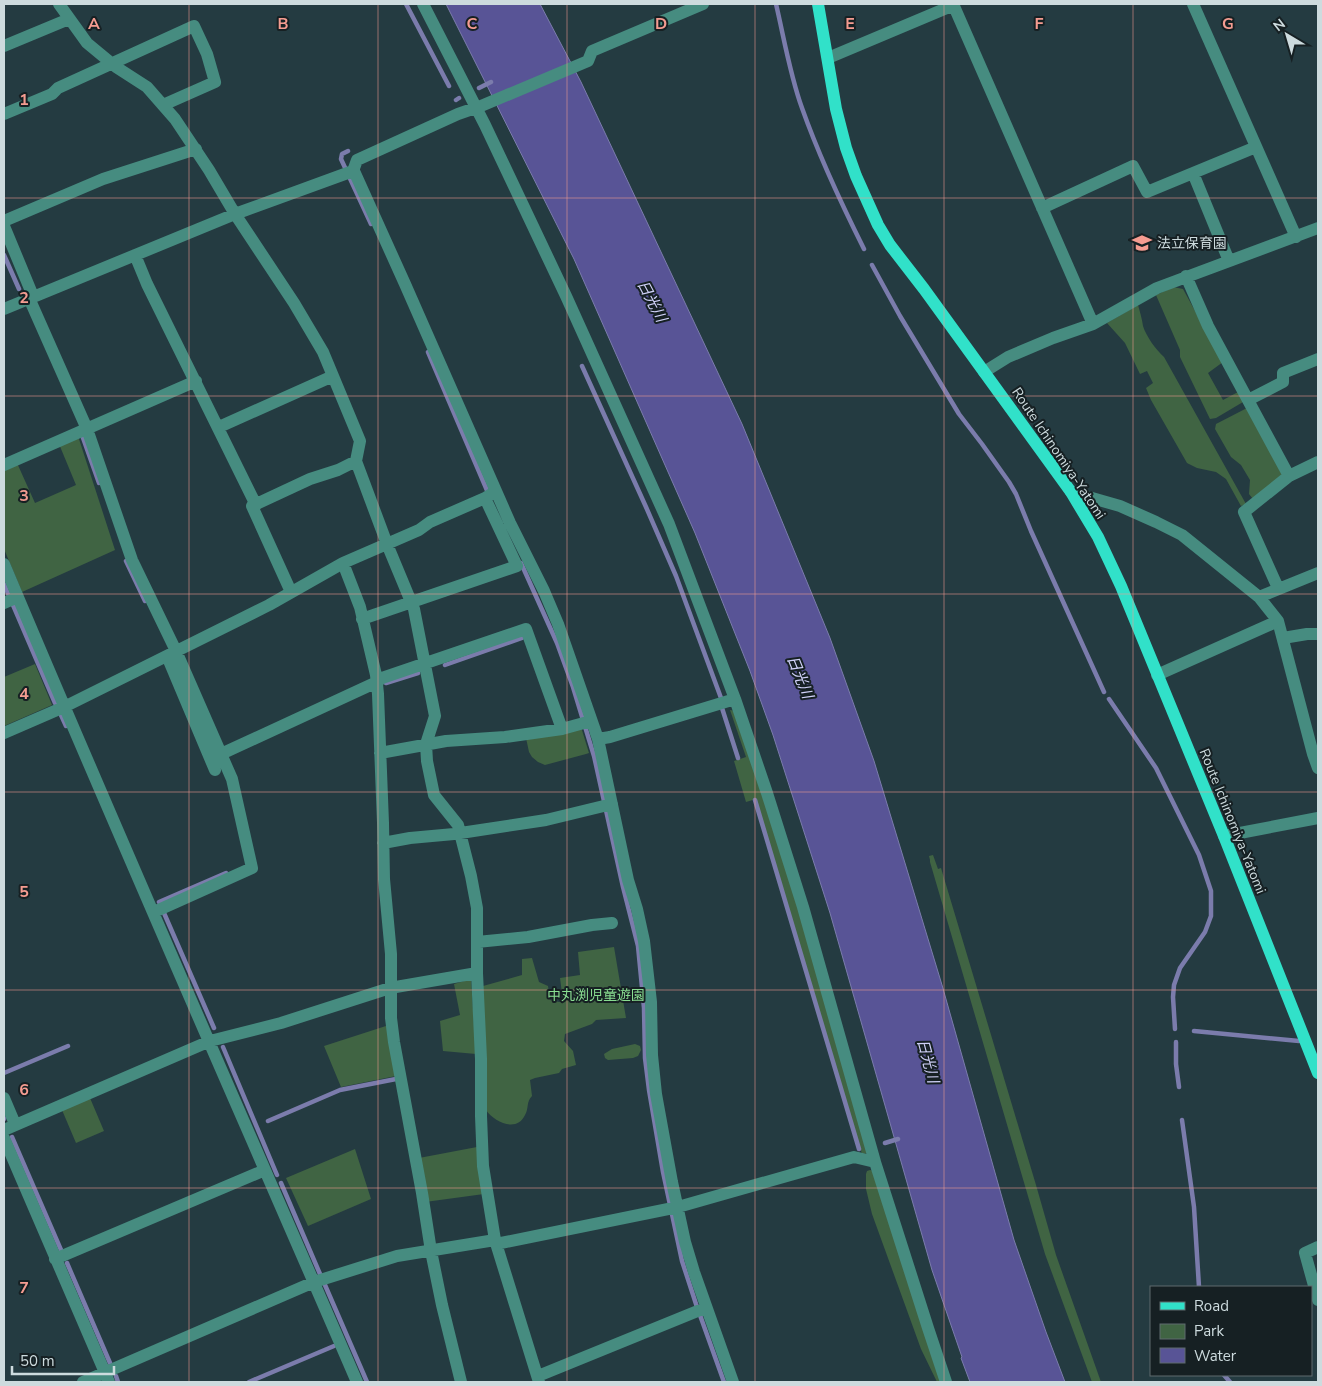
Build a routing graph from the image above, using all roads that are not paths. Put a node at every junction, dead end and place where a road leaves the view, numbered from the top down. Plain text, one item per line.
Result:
1 (59, 4) edge
2 (423, 4) edge
3 (703, 4) edge
4 (818, 4) edge
5 (953, 4) edge
6 (1193, 4) edge
7 (681, 8) edge
8 (70, 19) junction
9 (4, 46) edge
10 (828, 58) junction
11 (112, 63) junction
12 (163, 105) junction
13 (478, 107) junction
14 (4, 114) edge
15 (1256, 147) junction
16 (196, 150) junction
17 (354, 171) junction
18 (1193, 173) junction
19 (1042, 208) junction
20 (235, 214) junction
21 (4, 221) edge
22 (4, 226) edge
23 (1318, 228) edge
24 (1296, 237) junction
25 (135, 254) junction
26 (1229, 261) junction
27 (1186, 276) junction
28 (31, 297) junction
29 (4, 309) edge
30 (1092, 324) junction
31 (1318, 359) edge
32 (984, 372) junction
33 (333, 376) junction
34 (196, 381) junction
35 (1248, 400) junction
36 (219, 427) junction
37 (87, 429) junction
38 (356, 461) junction
39 (1318, 462) edge
40 (4, 465) edge
41 (1289, 476) junction
42 (1071, 492) junction
43 (490, 495) junction
44 (256, 505) junction
45 (386, 544) junction
46 (343, 563) junction
47 (4, 564) edge
48 (1318, 573) edge
49 (1278, 588) junction
50 (291, 592) junction
51 (1259, 596) junction
52 (18, 597) junction
53 (4, 603) edge
54 (411, 603) junction
55 (362, 619) junction
56 (1278, 621) junction
57 (1318, 634) edge
58 (1282, 638) junction
59 (171, 654) junction
60 (424, 663) junction
61 (1156, 675) junction
62 (376, 682) junction
63 (735, 699) junction
64 (64, 707) junction
65 (586, 722) junction
66 (562, 729) junction
67 (4, 733) edge
68 (598, 739) junction
69 (426, 744) junction
70 (380, 752) junction
71 (221, 754) junction
72 (1318, 768) edge
73 (215, 770) dead end
74 (607, 805) junction
75 (1318, 818) edge
76 (460, 833) junction
77 (1224, 836) junction
78 (383, 843) junction
79 (154, 912) junction
80 (612, 922) dead end
81 (477, 942) junction
82 (477, 973) junction
83 (390, 988) junction
84 (210, 1041) junction
85 (1318, 1073) edge
86 (4, 1098) edge
87 (10, 1127) edge
88 (4, 1138) edge
89 (875, 1162) junction
90 (265, 1170) junction
91 (673, 1208) junction
92 (496, 1242) junction
93 (1318, 1246) edge
94 (431, 1251) junction
95 (55, 1259) junction
96 (314, 1282) junction
97 (1318, 1300) edge
98 (701, 1310) junction
99 (107, 1378) edge
100 (537, 1380) edge
101 (83, 1382) edge
102 (357, 1382) edge
103 (461, 1382) edge
104 (733, 1382) edge
105 (946, 1382) edge

1 - 8 street
2 - 13 street
3 - 7 street
4 - 10 main road, Route Ichinomiya-Yatomi
5 - 10 street
5 - 19 street
6 - 15 street
7 - 13 street
8 - 9 street
8 - 11 street
10 - 32 main road, Route Ichinomiya-Yatomi
11 - 12 street
11 - 12 street
11 - 14 street
12 - 16 street
13 - 17 street
13 - 63 street
15 - 18 street
15 - 24 street
16 - 20 street
16 - 21 street
17 - 20 street
17 - 43 street
18 - 19 street
18 - 26 street
19 - 30 street
20 - 25 street
20 - 33 street
22 - 28 street
23 - 24 street
24 - 26 street
25 - 28 street
25 - 34 street
26 - 27 street
27 - 30 street
27 - 35 street
28 - 29 street
28 - 37 street
30 - 32 street
31 - 35 street
32 - 42 main road, Route Ichinomiya-Yatomi
33 - 36 street
33 - 38 street
34 - 36 street
34 - 37 street
35 - 41 street
36 - 44 street
37 - 40 street
37 - 59 street
38 - 44 street
38 - 45 street
39 - 41 street
41 - 49 street
42 - 51 street
42 - 61 main road, Route Ichinomiya-Yatomi
43 - 45 street
43 - 54 street
43 - 65 street
44 - 50 street
45 - 46 street
45 - 54 street
46 - 50 street
46 - 55 street
47 - 52 street
48 - 49 street
49 - 51 street
50 - 59 street
51 - 56 street
52 - 53 street
52 - 64 street
54 - 55 street
54 - 60 street
55 - 62 street
56 - 58 street
56 - 61 street
57 - 58 street
58 - 72 street
59 - 64 street
59 - 71 street
59 - 73 street
60 - 62 street
60 - 66 street
60 - 69 street
61 - 77 main road, Route Ichinomiya-Yatomi
62 - 70 street
62 - 71 street
63 - 68 street
63 - 89 street
64 - 67 street
64 - 79 street
65 - 66 street
65 - 68 street
66 - 69 street
68 - 74 street
69 - 70 street
69 - 76 street
70 - 78 street
71 - 79 street
74 - 76 street
74 - 91 street
75 - 77 street
76 - 78 street
76 - 81 street
77 - 85 main road, Route Ichinomiya-Yatomi
78 - 83 street
79 - 84 street
80 - 81 street
81 - 82 street
82 - 83 street
82 - 92 street
83 - 84 street
83 - 94 street
84 - 87 street
84 - 90 street
86 - 87 street
88 - 95 street
89 - 91 street
89 - 105 street
90 - 95 street
90 - 96 street
91 - 92 street
91 - 98 street
92 - 94 street
92 - 100 street
93 - 97 street
94 - 96 street
94 - 103 street
95 - 99 street
96 - 99 street
96 - 102 street
98 - 100 street
98 - 104 street
99 - 101 street

